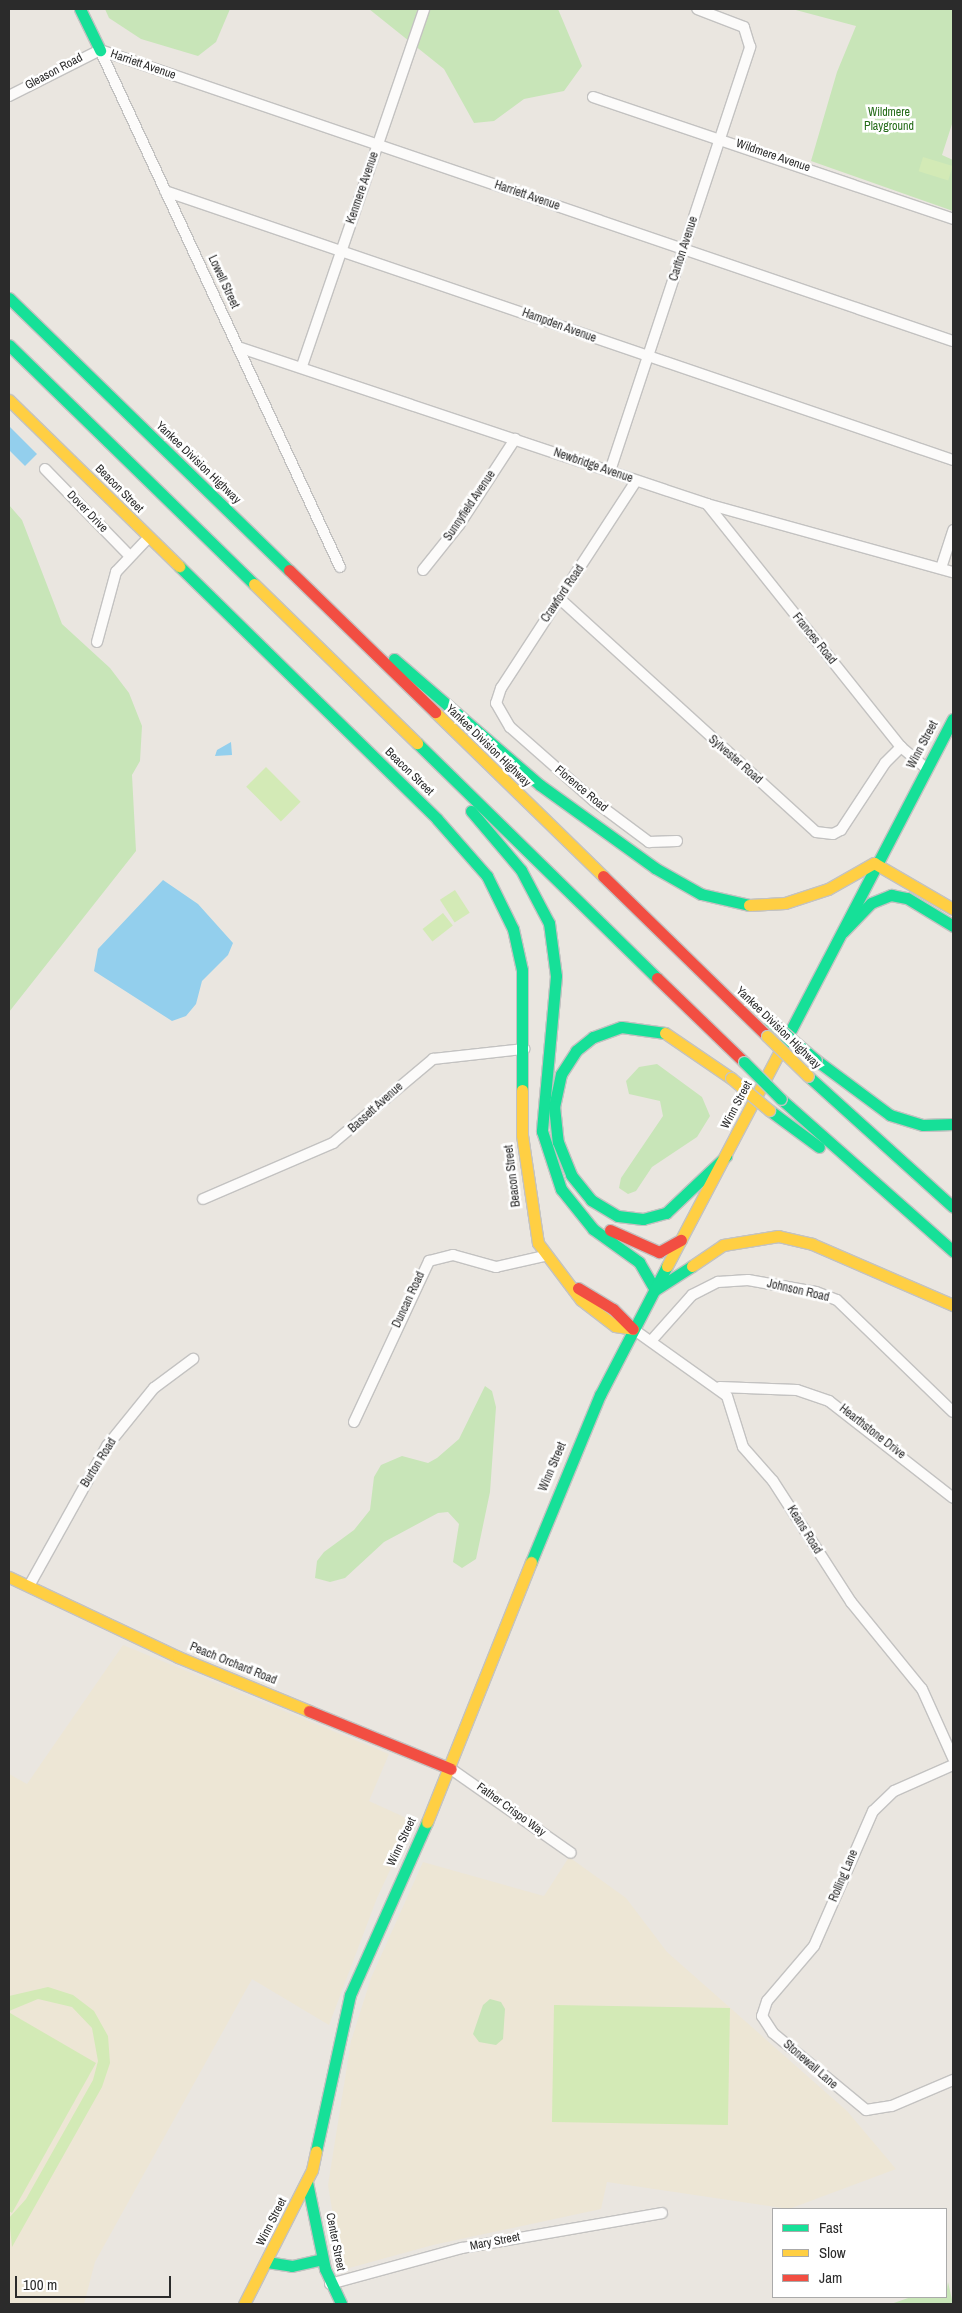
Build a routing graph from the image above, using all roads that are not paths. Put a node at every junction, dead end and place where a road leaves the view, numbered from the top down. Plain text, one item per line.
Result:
1 (80, 9) edge
2 (424, 9) edge
3 (697, 9) edge
4 (100, 50) junction
5 (9, 96) edge
6 (593, 97) dead end
7 (720, 138) junction
8 (377, 145) junction
9 (166, 191) junction
10 (953, 220) edge
11 (342, 249) junction
12 (684, 249) junction
13 (9, 298) edge
14 (953, 341) edge
15 (9, 345) edge
16 (238, 347) junction
17 (647, 357) junction
18 (302, 366) junction
19 (9, 400) edge
20 (515, 440) junction
21 (953, 460) edge
22 (45, 469) dead end
23 (610, 471) junction
24 (636, 481) junction
25 (707, 504) junction
26 (953, 530) edge
27 (149, 537) junction
28 (271, 554) junction
29 (129, 555) junction
30 (340, 567) dead end
31 (941, 568) junction
32 (422, 570) dead end
33 (953, 572) edge
34 (560, 599) junction
35 (97, 642) dead end
36 (499, 709) joint
37 (953, 719) edge
38 (398, 725) junction
39 (901, 747) junction
40 (926, 768) junction
41 (678, 841) dead end
42 (880, 864) junction
43 (953, 909) edge
44 (953, 926) edge
45 (844, 932) junction
46 (664, 937) junction
47 (524, 1049) junction
48 (953, 1124) edge
49 (726, 1156) junction
50 (875, 1185) junction
51 (202, 1199) dead end
52 (574, 1207) junction
53 (953, 1207) edge
54 (681, 1240) junction
55 (953, 1252) edge
56 (544, 1256) junction
57 (654, 1290) junction
58 (953, 1305) edge
59 (633, 1329) junction
60 (651, 1341) junction
61 (193, 1358) dead end
62 (719, 1387) junction
63 (953, 1412) edge
64 (354, 1422) dead end
65 (953, 1498) edge
66 (9, 1577) edge
67 (28, 1586) junction
68 (953, 1758) edge
69 (953, 1765) edge
70 (451, 1769) junction
71 (571, 1853) dead end
72 (762, 2016) joint
73 (953, 2080) edge
74 (307, 2182) junction
75 (662, 2213) dead end
76 (322, 2259) junction
77 (267, 2262) junction
78 (330, 2284) junction
79 (244, 2304) edge
80 (341, 2304) edge

1 - 4 main road, Lowell Street
2 - 8 street, Kenmere Avenue
3 - 7 street, Carlton Avenue
4 - 5 street, Gleason Road
4 - 8 street, Harriett Avenue
4 - 9 street, Lowell Street
6 - 7 street, Wildmere Avenue
7 - 10 street, Wildmere Avenue
7 - 12 street, Carlton Avenue
8 - 11 street, Kenmere Avenue
8 - 12 street, Harriett Avenue
9 - 11 street, Hampden Avenue
9 - 16 street, Lowell Street
11 - 17 street, Hampden Avenue
11 - 18 street, Kenmere Avenue
12 - 14 street, Harriett Avenue
12 - 17 street, Carlton Avenue
13 - 28 main road, Yankee Division Highway
15 - 38 main road
16 - 18 street, Newbridge Avenue
16 - 30 street, Lowell Street
17 - 21 street, Hampden Avenue
17 - 23 street, Carlton Avenue
18 - 20 street, Newbridge Avenue
19 - 27 main road, Beacon Street
20 - 23 street, Newbridge Avenue
20 - 32 street, Sunnyfield Avenue
22 - 29 street, Dover Drive
23 - 24 street, Newbridge Avenue
24 - 25 street, Newbridge Avenue
24 - 34 street, Crawford Road
25 - 31 street, Newbridge Avenue
25 - 39 street, Frances Road
26 - 31 street
27 - 29 street
27 - 47 main road, Beacon Street
28 - 42 main road
28 - 46 main road, Yankee Division Highway
29 - 35 street
31 - 33 street, Newbridge Avenue
34 - 36 street, Crawford Road
34 - 39 street, Sylvester Road
36 - 41 street, Florence Road
37 - 40 main road, Winn Street
38 - 50 main road, bridge
38 - 52 main road
39 - 40 street, Frances Road
40 - 42 main road, Winn Street
42 - 43 main road
42 - 45 main road, Winn Street
44 - 45 main road
45 - 49 main road, Winn Street
46 - 48 main road, bridge
46 - 53 main road, Yankee Division Highway, bridge
47 - 51 street, Bassett Avenue
47 - 56 main road, Beacon Street
49 - 50 main road, bridge
49 - 54 main road, Winn Street
50 - 55 main road
52 - 54 main road
52 - 57 main road
54 - 57 main road, Winn Street
56 - 59 main road, Beacon Street
56 - 64 street, Duncan Road
57 - 58 main road
57 - 59 main road, Winn Street
59 - 60 street, Keans Road
59 - 70 main road, Winn Street
60 - 62 street, Keans Road
60 - 63 street, Johnson Road
61 - 67 street, Burton Road
62 - 65 street, Hearthstone Drive
62 - 68 street, Keans Road
66 - 67 main road, Peach Orchard Road
67 - 70 main road, Peach Orchard Road
69 - 72 street, Rolling Lane
70 - 71 street, Father Crispo Way
70 - 74 main road, Winn Street
72 - 73 street, Stonewall Lane
74 - 76 main road, Center Street
74 - 77 main road, Winn Street
75 - 78 street, Mary Street
76 - 77 main road, Winn Street
76 - 78 main road, Center Street
77 - 79 main road, Winn Street
78 - 80 main road, Center Street

